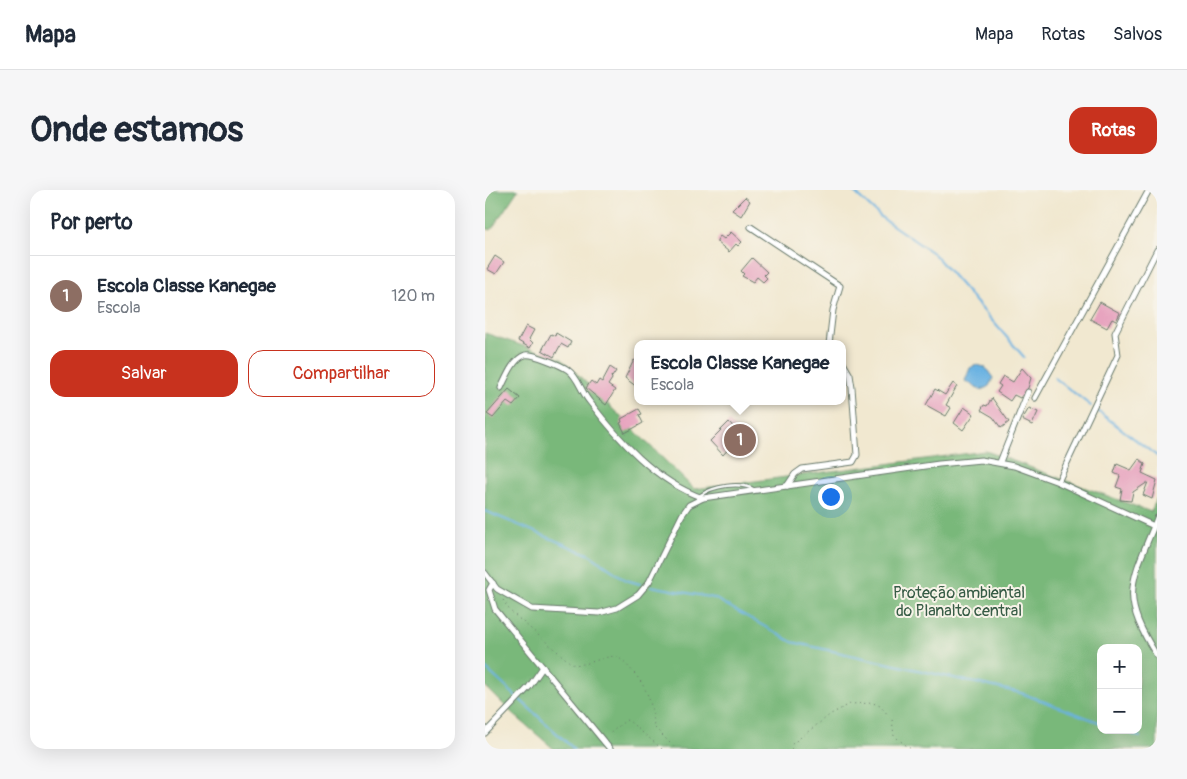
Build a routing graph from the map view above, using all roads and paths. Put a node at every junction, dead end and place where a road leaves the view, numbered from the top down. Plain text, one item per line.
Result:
1 (1149, 190) edge
2 (751, 227) dead end
3 (1157, 250) edge
4 (829, 340) edge
5 (846, 370) edge
6 (501, 388) dead end
7 (1028, 392) dead end
8 (1035, 398) dead end
9 (1000, 462) junction
10 (1057, 482) junction
11 (787, 486) junction
12 (701, 497) junction
13 (1157, 518) edge
14 (1154, 526) junction
15 (485, 573) edge
16 (493, 583) junction
17 (497, 589) junction
18 (1157, 656) edge
19 (543, 667) junction
20 (485, 733) edge
21 (603, 740) junction
22 (611, 749) edge
23 (663, 749) edge
24 (676, 749) edge
25 (791, 749) edge
26 (911, 749) edge

1 - 8 street
2 - 4 street
3 - 10 street
5 - 11 street
6 - 12 street
7 - 9 street
9 - 10 street
9 - 11 street
10 - 14 street
11 - 12 street
12 - 17 street
13 - 14 street
14 - 18 street
15 - 16 street
16 - 17 street
16 - 19 street
17 - 24 path
19 - 20 street
19 - 21 street
21 - 22 street
21 - 23 path
25 - 26 path

